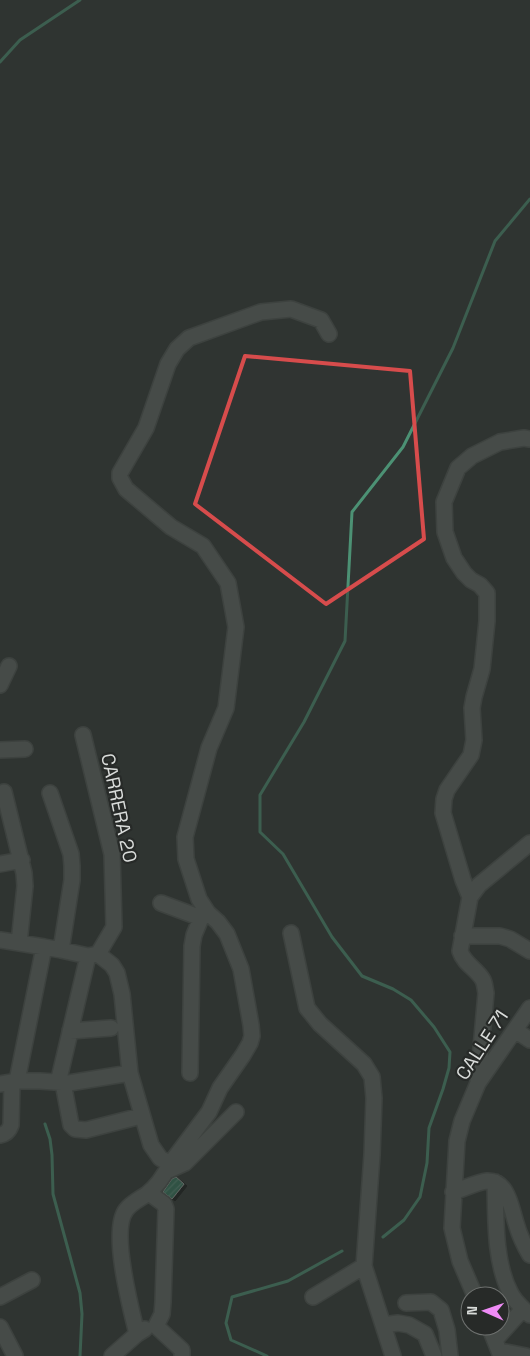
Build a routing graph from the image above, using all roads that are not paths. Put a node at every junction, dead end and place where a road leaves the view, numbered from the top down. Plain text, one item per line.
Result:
1 (328, 334) dead end
2 (530, 439) edge
3 (9, 666) dead end
4 (0, 685) edge
5 (84, 735) dead end
6 (25, 749) dead end
7 (0, 750) edge
8 (4, 792) dead end
9 (50, 793) dead end
10 (530, 844) edge
11 (22, 860) junction
12 (0, 864) edge
13 (470, 897) junction
14 (161, 903) dead end
15 (204, 915) junction
16 (292, 933) dead end
17 (462, 936) junction
18 (0, 940) edge
19 (19, 943) junction
20 (44, 947) junction
21 (61, 950) junction
22 (530, 951) edge
23 (93, 955) junction
24 (530, 1008) edge
25 (111, 1028) dead end
26 (515, 1030) junction
27 (70, 1031) junction
28 (530, 1040) edge
29 (130, 1073) junction
30 (190, 1073) dead end
31 (10, 1082) edge
32 (61, 1083) junction
33 (478, 1083) junction
34 (236, 1112) dead end
35 (142, 1116) junction
36 (0, 1134) edge
37 (169, 1167) junction
38 (495, 1182) junction
39 (453, 1192) junction
40 (149, 1193) junction
41 (530, 1224) edge
42 (527, 1250) edge
43 (364, 1266) junction
44 (32, 1280) dead end
45 (471, 1286) edge
46 (0, 1297) edge
47 (313, 1297) dead end
48 (406, 1303) dead end
49 (527, 1312) edge
50 (383, 1325) junction
51 (0, 1326) edge
52 (156, 1326) junction
53 (137, 1334) junction
54 (496, 1343) edge
55 (9, 1352) edge
56 (112, 1356) edge
57 (182, 1356) edge
58 (392, 1356) edge
59 (434, 1356) edge
60 (450, 1356) edge
61 (526, 1356) edge

1 - 15 street
2 - 13 street
3 - 4 street
5 - 23 street, CARRERA 20
6 - 7 street
8 - 11 street
9 - 21 street
10 - 13 street
11 - 12 street
11 - 19 street
13 - 17 street
14 - 15 street
15 - 30 street
15 - 37 street
16 - 43 street
17 - 22 street
17 - 33 street
18 - 19 street
19 - 20 street
20 - 21 street
20 - 31 street
21 - 23 street
23 - 27 street, CARRERA 20
23 - 29 street
24 - 26 street, CALLE 71
25 - 27 street
26 - 28 street
26 - 33 street, CALLE 71
27 - 32 street, CARRERA 20
29 - 32 street
29 - 35 street
31 - 32 street
31 - 36 street
32 - 35 street
33 - 39 street, CALLE 71
34 - 37 street
35 - 37 street
37 - 40 street
38 - 39 street
38 - 42 street
38 - 49 street
39 - 45 street, CALLE 71
40 - 52 street
40 - 53 street
41 - 42 street
43 - 47 street
43 - 50 street
44 - 46 street
48 - 60 street
49 - 54 street
50 - 58 street
50 - 59 street
51 - 55 street
52 - 53 street
52 - 57 street
53 - 56 street
54 - 61 street

